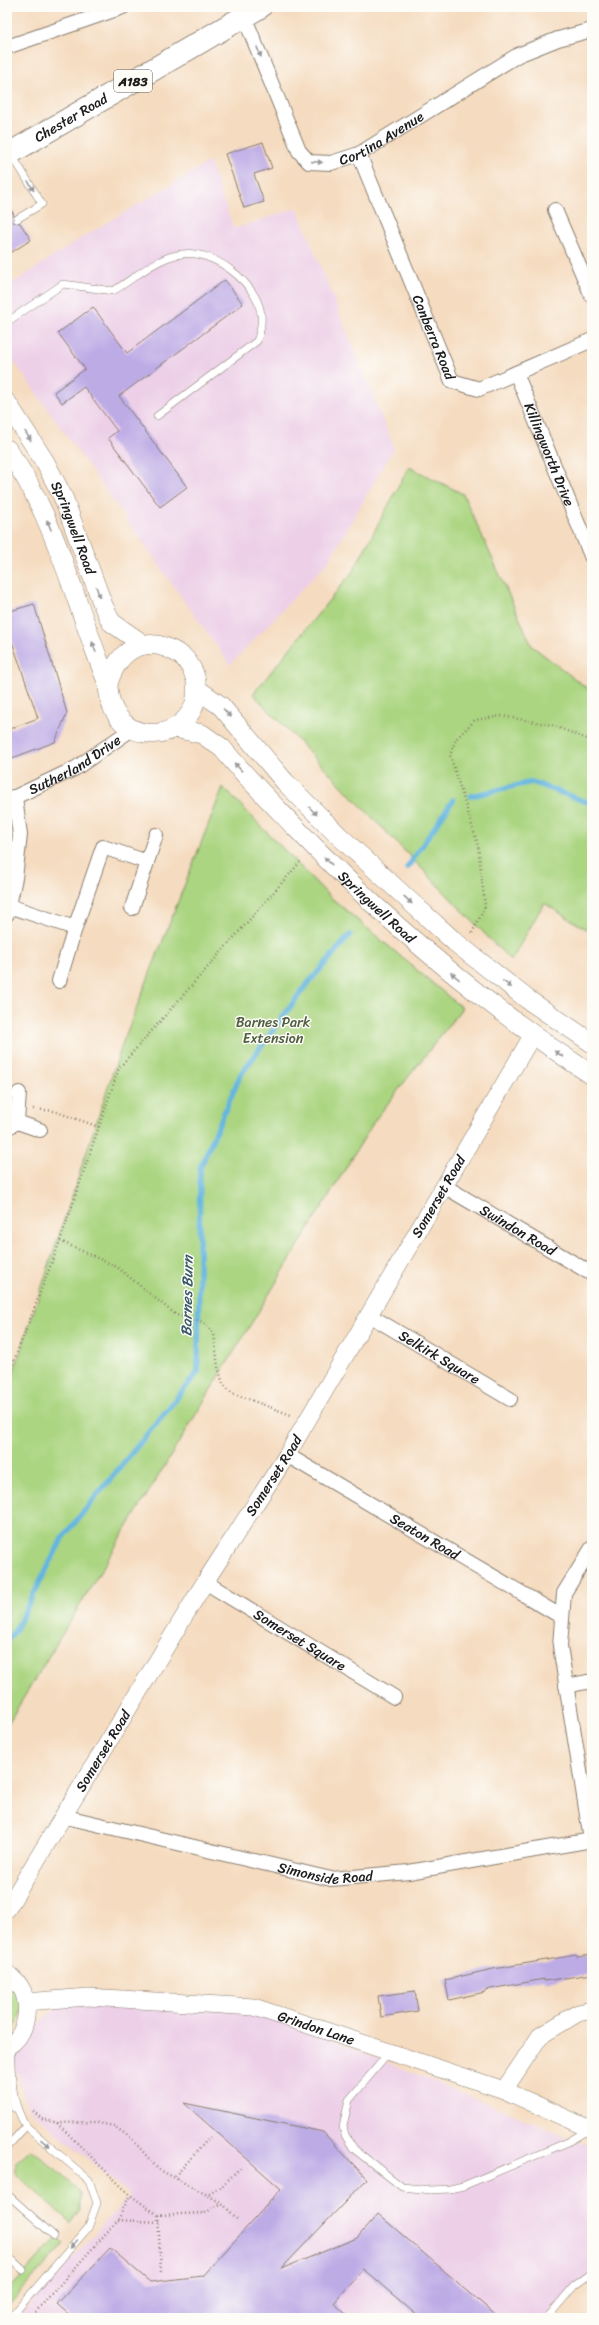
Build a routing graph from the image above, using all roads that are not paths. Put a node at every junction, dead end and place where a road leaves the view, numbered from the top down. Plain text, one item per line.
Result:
1 (123, 7) edge
2 (252, 11) edge
3 (592, 30) edge
4 (7, 47) edge
5 (9, 154) edge
6 (359, 154) junction
7 (555, 210) dead end
8 (17, 219) dead end
9 (592, 296) edge
10 (7, 322) edge
11 (592, 340) edge
12 (516, 373) junction
13 (7, 403) edge
14 (157, 416) dead end
15 (7, 449) edge
16 (592, 558) edge
17 (144, 645) junction
18 (108, 684) junction
19 (197, 689) junction
20 (175, 728) junction
21 (132, 729) junction
22 (11, 797) edge
23 (156, 835) dead end
24 (147, 862) junction
25 (132, 908) dead end
26 (8, 910) edge
27 (75, 928) junction
28 (59, 981) dead end
29 (548, 1013) junction
30 (532, 1036) junction
31 (592, 1043) edge
32 (592, 1075) edge
33 (19, 1093) dead end
34 (14, 1119) edge
35 (40, 1130) dead end
36 (444, 1186) junction
37 (592, 1274) edge
38 (369, 1315) junction
39 (510, 1399) dead end
40 (287, 1455) junction
41 (592, 1548) edge
42 (205, 1582) junction
43 (562, 1617) junction
44 (592, 1681) edge
45 (566, 1686) junction
46 (394, 1697) dead end
47 (62, 1816) junction
48 (591, 1840) edge
49 (7, 1909) edge
50 (7, 1973) edge
51 (26, 2002) junction
52 (592, 2010) edge
53 (9, 2046) edge
54 (389, 2053) junction
55 (504, 2090) junction
56 (7, 2095) edge
57 (19, 2115) junction
58 (26, 2126) junction
59 (591, 2129) edge
60 (7, 2147) edge
61 (7, 2194) edge
62 (54, 2236) dead end
63 (7, 2255) edge
64 (23, 2270) dead end
65 (592, 2273) edge
66 (10, 2318) edge
67 (547, 2318) edge

1 - 4 street
2 - 5 main road, Chester Road / A183
2 -> 6 street, Cortina Avenue
3 - 6 street, Cortina Avenue
5 -> 8 lane
6 - 12 street, Canberra Road
7 - 9 street
10 - 14 lane
11 - 12 street, Canberra Road
12 - 16 street, Killingworth Drive
13 -> 17 main road, Springwell Road
18 -> 15 main road, Springwell Road
17 - 18 main road, Springwell Road
17 - 19 main road, Springwell Road
18 - 21 main road, Springwell Road
19 - 20 main road, Springwell Road
19 -> 29 main road, Springwell Road
20 - 21 main road, Springwell Road
30 -> 20 main road, Springwell Road
21 - 22 street, Sutherland Drive
22 - 26 street, Sutherland Drive
23 - 24 street
24 - 25 street
24 - 27 street
26 - 27 street
27 - 28 street
29 - 30 main road
29 - 31 main road, Springwell Road
32 -> 30 main road, Springwell Road
30 - 36 street, Somerset Road
33 - 34 street
34 - 35 street
36 - 37 street, Swindon Road
36 - 38 street, Somerset Road
38 - 39 street, Selkirk Square
38 - 40 street, Somerset Road
40 - 42 street, Somerset Road
40 - 43 street, Seaton Road
41 - 43 street
42 - 46 street, Somerset Square
42 - 47 street, Somerset Road
43 - 45 street
44 - 45 street
45 - 48 street
47 - 48 street, Simonside Road
47 - 49 street, Somerset Road
50 - 51 street
51 - 53 street
51 - 54 street, Grindon Lane
52 - 55 street
53 - 57 lane
54 - 55 street, Grindon Lane
54 - 59 lane
55 - 59 street, Grindon Lane
56 - 57 lane
57 - 58 lane
58 - 60 lane
58 -> 66 lane
61 - 62 lane
63 - 64 lane
65 - 67 lane

